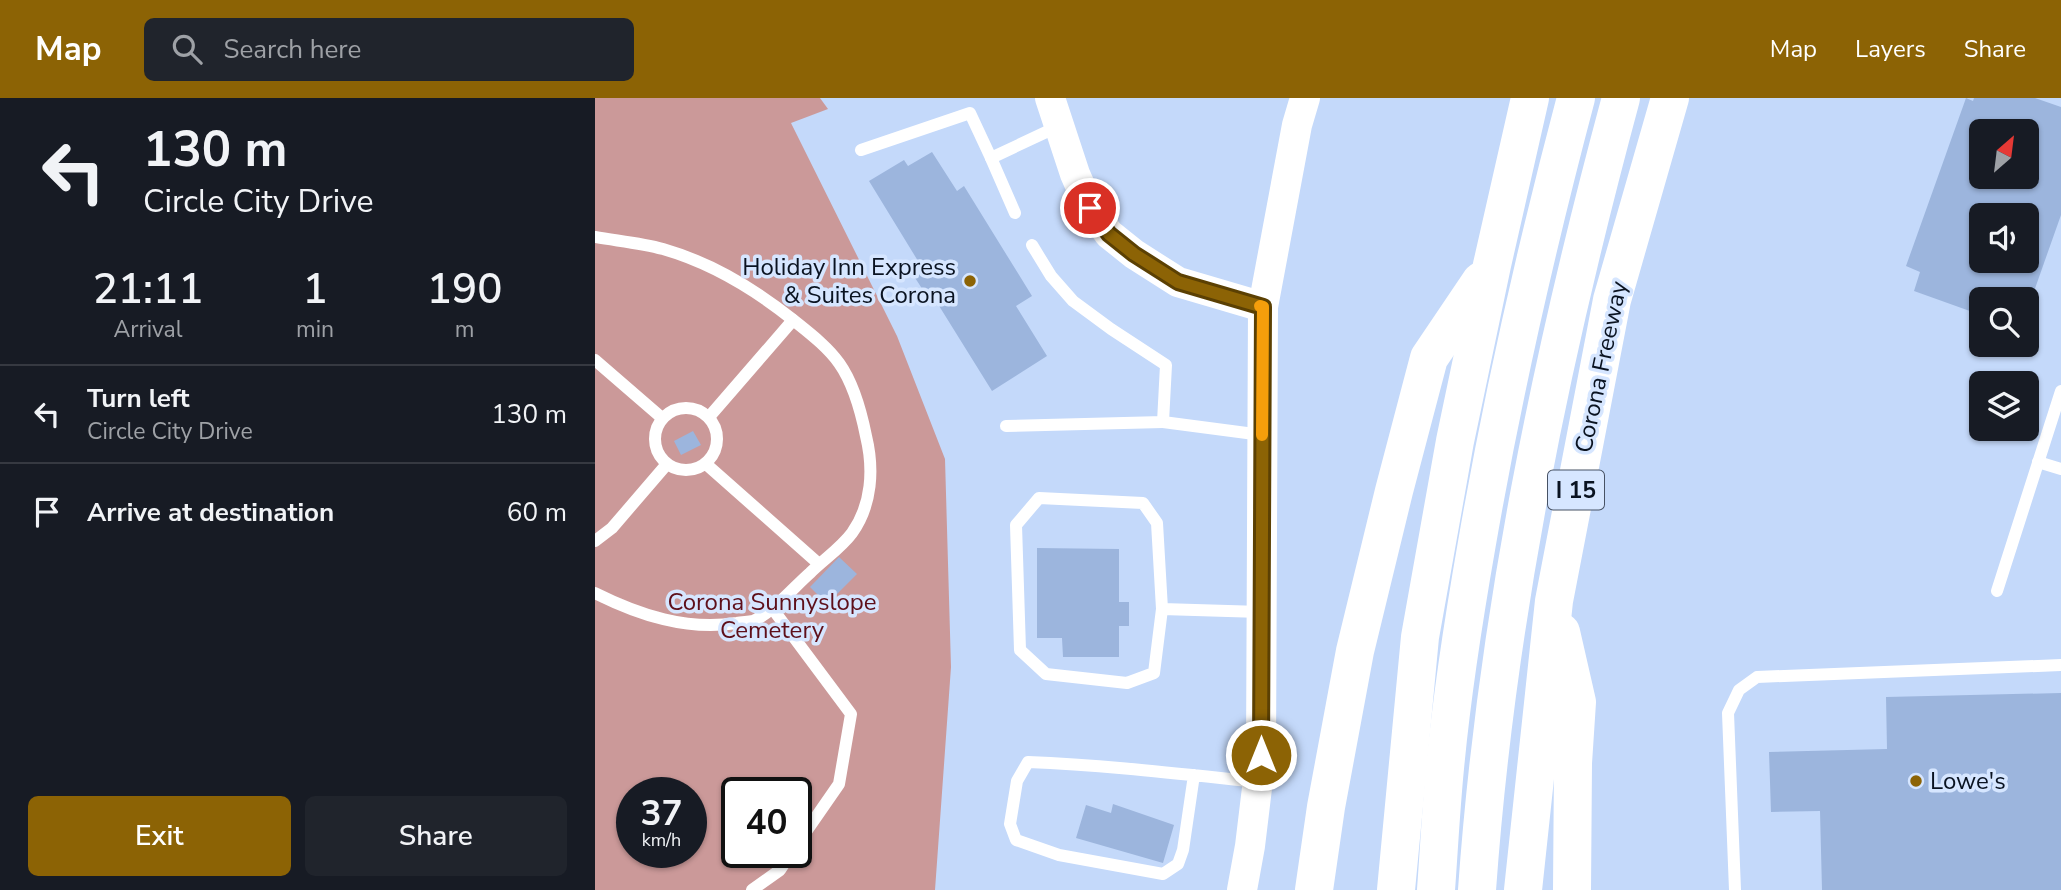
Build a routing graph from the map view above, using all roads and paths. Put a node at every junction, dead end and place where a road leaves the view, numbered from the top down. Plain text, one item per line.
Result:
1 (1305, 98) edge
2 (1530, 98) edge
3 (1576, 98) edge
4 (1622, 98) edge
5 (1670, 98) edge
6 (1055, 112) edge
7 (861, 150) dead end
8 (991, 158) junction
9 (1015, 213) dead end
10 (595, 237) edge
11 (1032, 245) dead end
12 (1492, 265) junction
13 (1263, 307) junction
14 (793, 320) junction
15 (595, 360) edge
16 (2061, 391) edge
17 (709, 417) junction
18 (662, 418) junction
19 (1163, 422) junction
20 (1006, 426) dead end
21 (1262, 435) junction
22 (2038, 462) junction
23 (667, 464) junction
24 (706, 464) junction
25 (2061, 469) edge
26 (595, 541) edge
27 (819, 564) junction
28 (1997, 591) dead end
29 (595, 593) edge
30 (1554, 600) junction
31 (772, 608) junction
32 (1162, 610) junction
33 (1262, 612) junction
34 (2061, 665) edge
35 (1194, 775) junction
36 (1258, 782) junction
37 (812, 823) edge
38 (781, 868) edge
39 (752, 890) edge
40 (1242, 890) edge
41 (1314, 890) edge
42 (1396, 890) edge
43 (1436, 890) edge
44 (1477, 890) edge
45 (1523, 890) edge
46 (1571, 890) edge
47 (1735, 890) edge

1 - 13 street
2 - 12 highway
3 - 43 highway
4 - 44 highway
5 - 30 highway, Corona Freeway / I 15
6 - 8 lane
6 - 13 street
7 - 8 lane
8 - 9 lane
10 - 14 lane
11 - 19 lane
12 - 41 highway
12 - 42 highway
13 - 21 street
14 - 17 lane
14 - 27 lane
15 - 18 lane
16 - 22 lane
17 - 18 lane
17 - 24 lane
18 - 23 lane
19 - 20 lane
19 - 21 lane
21 - 33 street
22 - 25 lane
22 - 28 lane
23 - 24 lane
23 - 26 lane
24 - 27 lane
27 - 31 lane
29 - 31 lane
30 - 45 highway, Corona Freeway / I 15
30 - 46 highway
31 - 37 lane
32 - 32 lane
32 - 33 lane
33 - 36 street
34 - 47 lane
35 - 35 lane
35 - 36 lane
36 - 40 street
38 - 39 lane

